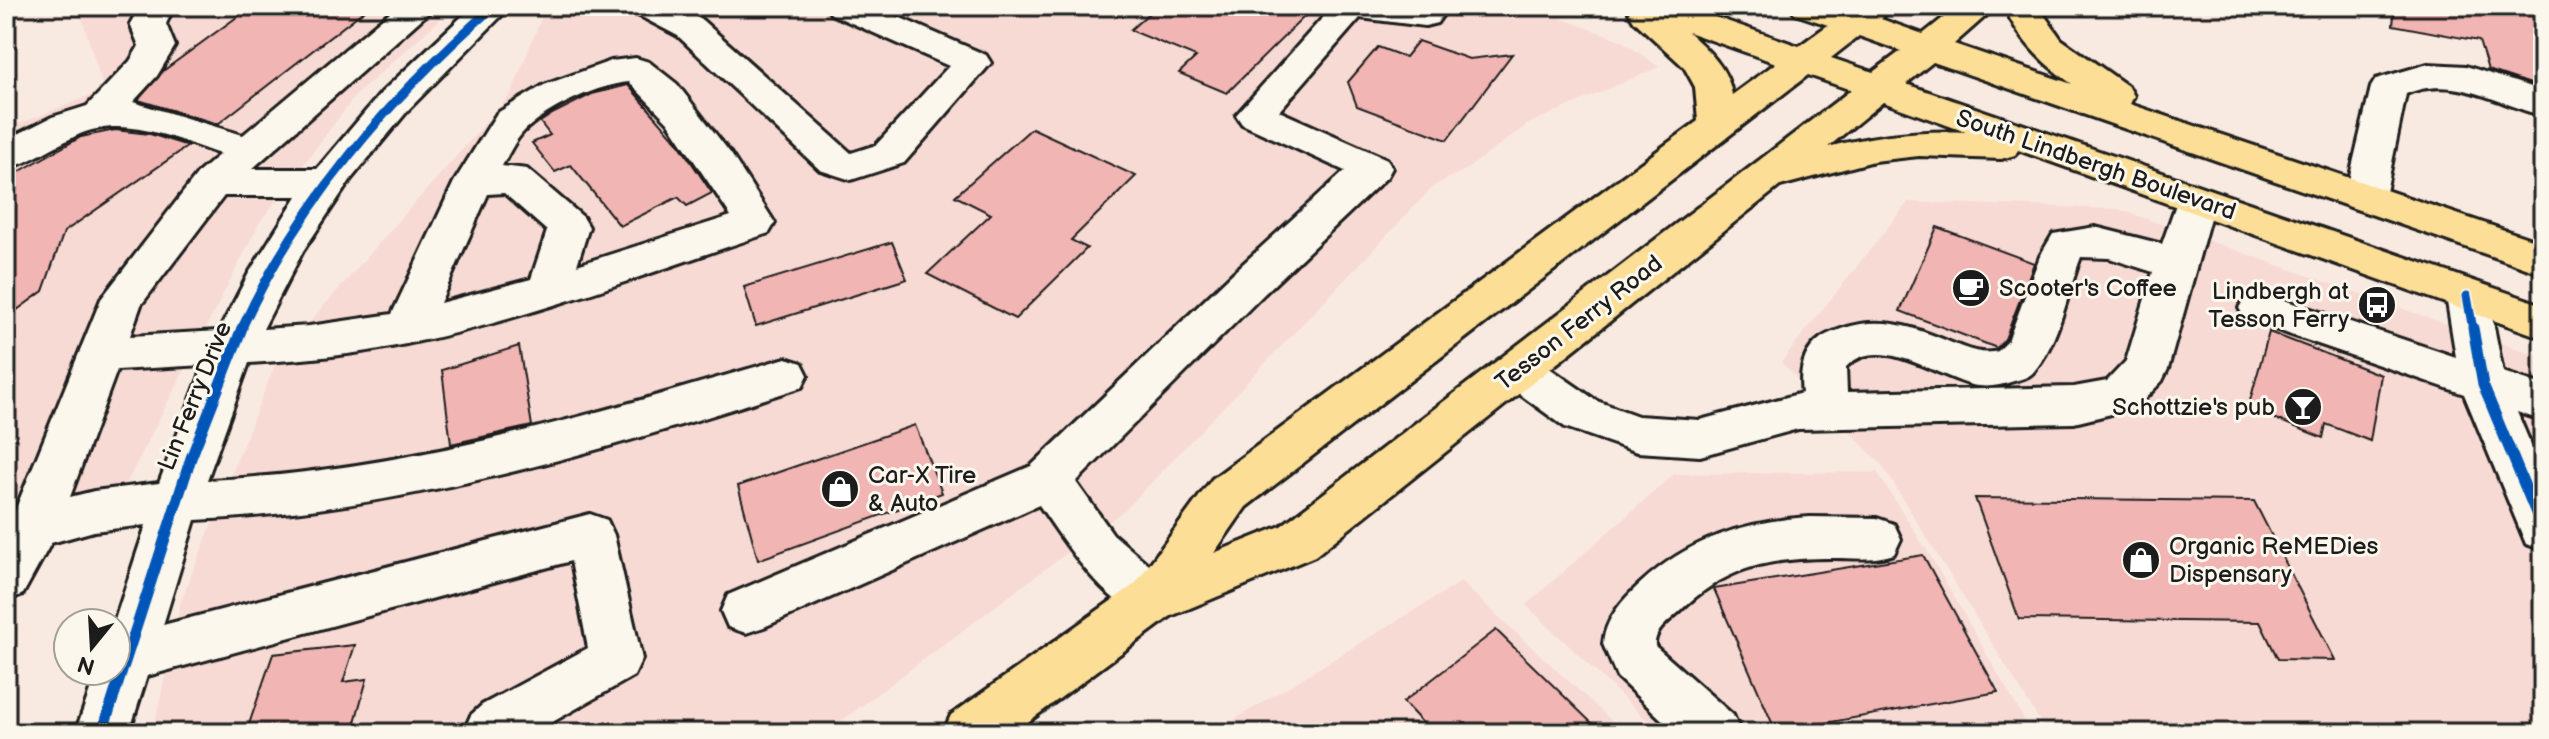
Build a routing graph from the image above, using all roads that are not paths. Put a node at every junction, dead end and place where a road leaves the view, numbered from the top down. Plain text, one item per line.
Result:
1 (157, 6) edge
2 (419, 6) edge
3 (494, 6) edge
4 (648, 6) edge
5 (843, 6) edge
6 (1352, 6) edge
7 (1362, 6) edge
8 (1432, 6) edge
9 (1638, 6) edge
10 (1649, 6) edge
11 (1807, 6) edge
12 (1980, 6) edge
13 (2021, 6) edge
14 (1865, 14) edge
15 (1927, 48) junction
16 (1803, 61) junction
17 (1879, 88) junction
18 (2543, 104) edge
19 (100, 115) junction
20 (1717, 126) junction
21 (2168, 131) junction
22 (2047, 148) junction
23 (249, 150) junction
24 (6, 156) edge
25 (1768, 176) junction
26 (213, 182) junction
27 (474, 182) junction
28 (326, 183) junction
29 (2365, 197) junction
30 (2195, 200) junction
31 (2543, 259) edge
32 (2177, 265) junction
33 (548, 290) junction
34 (2467, 296) junction
35 (2260, 308) dead end
36 (2543, 322) edge
37 (407, 328) junction
38 (235, 346) junction
39 (101, 354) junction
40 (1519, 370) junction
41 (786, 375) dead end
42 (2483, 385) junction
43 (2543, 403) edge
44 (1829, 411) junction
45 (1048, 480) junction
46 (175, 501) junction
47 (29, 512) edge
48 (2543, 530) edge
49 (1877, 539) dead end
50 (6, 579) edge
51 (1153, 600) junction
52 (746, 611) dead end
53 (132, 639) edge
54 (132, 656) edge
55 (117, 687) edge
56 (102, 733) edge
57 (490, 733) edge
58 (970, 733) edge
59 (1714, 733) edge

1 - 19 street
2 - 23 street
3 - 28 street, Lin Ferry Drive
4 - 5 street
6 - 45 street
7 - 8 street
9 - 20 main road
10 - 16 main road, South Lindbergh Boulevard
11 - 14 main road
12 - 15 main road, Tesson Ferry Road
13 - 21 main road
14 - 15 main road
14 - 16 main road, Tesson Ferry Road
15 - 17 main road, Tesson Ferry Road
15 - 21 main road
16 - 17 main road, South Lindbergh Boulevard
16 - 20 main road, Tesson Ferry Road
17 - 22 main road, South Lindbergh Boulevard
17 - 25 main road, Tesson Ferry Road
18 - 29 street
19 - 23 street
19 - 24 street
20 - 51 main road, Tesson Ferry Road
21 - 29 main road
22 - 25 main road
22 - 30 main road, South Lindbergh Boulevard
23 - 26 street
25 - 40 main road, Tesson Ferry Road
26 - 28 street
26 - 39 street
27 - 33 street
27 - 33 street
27 - 37 street
28 - 38 street, Lin Ferry Drive
29 - 31 main road
30 - 32 street
30 - 34 main road, South Lindbergh Boulevard
32 - 44 street
32 - 44 street
33 - 37 street
34 - 36 main road, South Lindbergh Boulevard
34 - 42 street
35 - 42 street
37 - 38 street
38 - 39 street
38 - 46 street, Lin Ferry Drive
39 - 47 street
40 - 44 street
40 - 51 main road, Tesson Ferry Road
41 - 46 street
42 - 43 street
42 - 48 street
45 - 51 street
45 - 52 street
46 - 47 street
46 - 53 street, Lin Ferry Drive
47 - 50 street
49 - 59 street
51 - 58 main road, Tesson Ferry Road
54 - 57 street
55 - 56 street, Lin Ferry Drive

